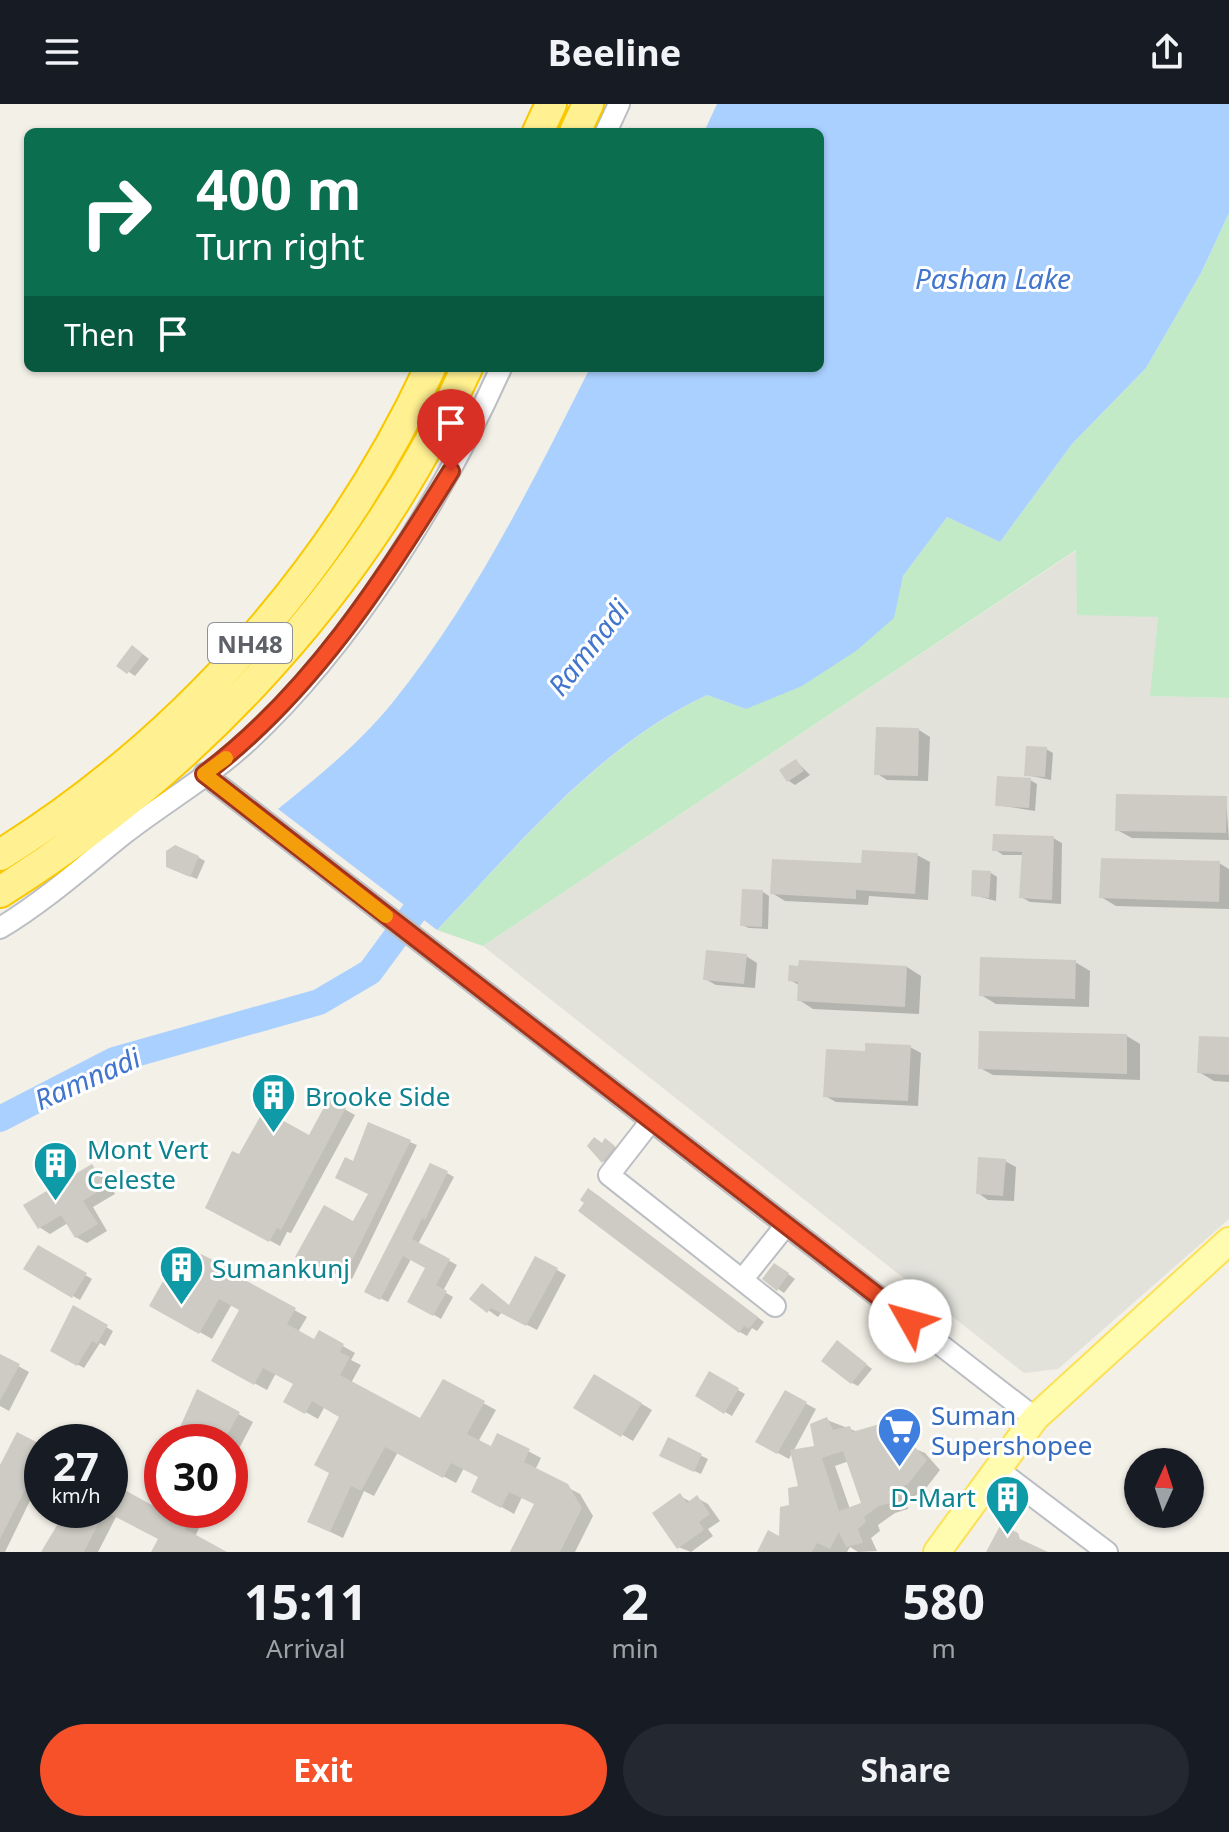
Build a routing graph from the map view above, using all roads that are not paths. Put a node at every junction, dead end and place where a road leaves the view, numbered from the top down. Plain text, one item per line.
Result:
1 (551, 104) edge
2 (588, 104) edge
3 (619, 104) edge
4 (540, 128) edge
5 (577, 128) edge
6 (608, 128) edge
7 (428, 372) edge
8 (465, 372) edge
9 (499, 372) edge
10 (204, 774) junction
11 (0, 855) edge
12 (0, 892) edge
13 (0, 928) edge
14 (651, 1121) junction
15 (786, 1225) junction
16 (1229, 1241) edge
17 (742, 1280) junction
18 (775, 1306) dead end
19 (1035, 1418) junction
20 (997, 1469) junction
21 (937, 1552) edge
22 (1107, 1552) edge

1 - 4 highway
2 - 5 highway
3 - 6 street
7 - 11 highway, NH48
8 - 12 highway, NH48
9 - 10 street
10 - 13 street
10 - 14 street
14 - 15 street
14 - 17 street
15 - 17 street
15 - 19 street
16 - 19 main road
17 - 18 street
19 - 20 main road
20 - 21 main road
20 - 22 street

